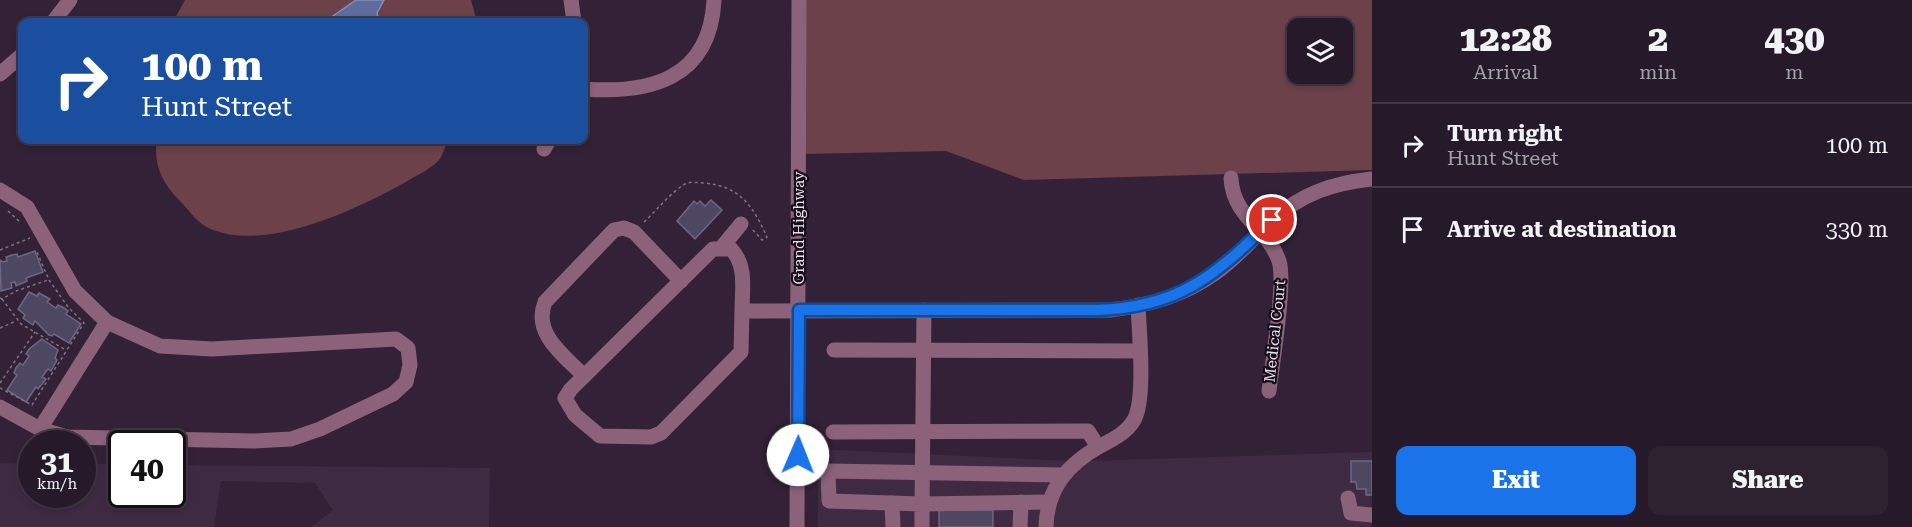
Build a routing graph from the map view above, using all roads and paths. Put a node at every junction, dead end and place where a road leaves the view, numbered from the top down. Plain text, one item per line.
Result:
1 (572, 0) edge
2 (714, 0) edge
3 (799, 0) edge
4 (62, 3) edge
5 (54, 18) edge
6 (574, 18) edge
7 (18, 58) edge
8 (0, 74) edge
9 (588, 89) edge
10 (1232, 178) dead end
11 (1372, 179) edge
12 (0, 190) edge
13 (0, 206) edge
14 (644, 222) dead end
15 (22, 224) dead end
16 (745, 225) joint
17 (26, 231) dead end
18 (1260, 232) junction
19 (722, 247) junction
20 (35, 248) dead end
21 (0, 250) edge
22 (49, 280) junction
23 (681, 281) junction
24 (1, 298) edge
25 (1138, 305) junction
26 (799, 310) junction
27 (924, 310) junction
28 (742, 311) junction
29 (17, 320) junction
30 (107, 322) junction
31 (0, 328) edge
32 (36, 332) junction
33 (67, 350) junction
34 (834, 350) dead end
35 (923, 350) junction
36 (1139, 351) junction
37 (584, 376) junction
38 (0, 384) edge
39 (0, 388) edge
40 (1269, 390) dead end
41 (0, 407) edge
42 (40, 429) junction
43 (833, 432) dead end
44 (923, 432) junction
45 (1098, 447) junction
46 (922, 474) junction
47 (1063, 475) junction
48 (1348, 498) dead end
49 (1021, 502) junction
50 (1049, 502) junction
51 (892, 503) junction
52 (922, 504) junction
53 (1372, 515) edge
54 (796, 527) edge
55 (893, 527) edge
56 (922, 527) edge
57 (1020, 527) edge
58 (1046, 527) edge

1 - 6 street
2 - 9 street
3 - 26 street, Grand Highway
4 - 5 street
7 - 8 street
10 - 18 street, Medical Court
11 - 18 street
12 - 30 street
13 - 15 path
14 - 16 path
16 - 19 street
17 - 21 path
18 - 25 street
18 - 40 street, Medical Court
19 - 23 street
19 - 28 street
20 - 22 path
22 - 24 path
22 - 33 path
23 - 37 street
23 - 37 street
24 - 29 path
25 - 27 street
25 - 36 street
26 - 27 street
26 - 28 street
26 - 54 street, Grand Highway
27 - 35 street
28 - 37 street
29 - 31 path
29 - 32 path
30 - 42 street
30 - 42 street
32 - 33 path
32 - 38 path
33 - 39 path
34 - 35 street
35 - 36 street
35 - 44 street
36 - 45 street
41 - 42 street
43 - 44 street
44 - 45 street
44 - 46 street
45 - 47 street
46 - 47 street
46 - 51 street
46 - 52 street
47 - 50 street
48 - 53 street
49 - 50 street
49 - 52 street
49 - 57 street
50 - 58 street
51 - 52 street
51 - 55 street
52 - 56 street

